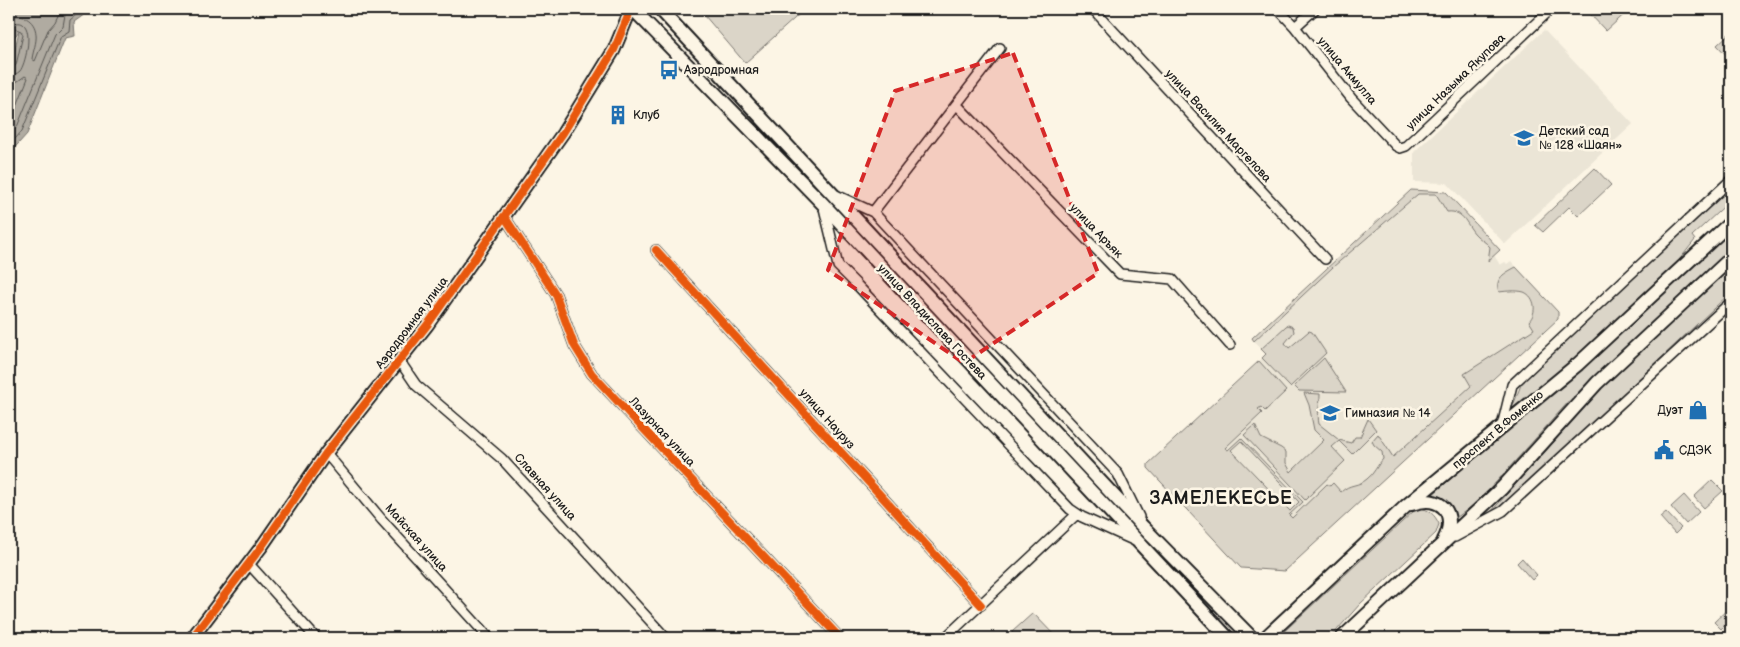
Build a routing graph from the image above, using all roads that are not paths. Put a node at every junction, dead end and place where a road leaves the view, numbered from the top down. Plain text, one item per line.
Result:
1 (632, 9) edge
2 (660, 9) edge
3 (1093, 9) edge
4 (1278, 9) edge
5 (1315, 9) edge
6 (1551, 9) edge
7 (1295, 27) junction
8 (1000, 48) dead end
9 (957, 105) junction
10 (1398, 147) joint
11 (1731, 180) edge
12 (831, 192) junction
13 (823, 204) junction
14 (873, 212) junction
15 (504, 216) junction
16 (1731, 222) edge
17 (656, 250) dead end
18 (1731, 258) edge
19 (1325, 259) dead end
20 (1731, 302) edge
21 (1230, 345) dead end
22 (399, 360) junction
23 (1502, 428) junction
24 (326, 453) junction
25 (1406, 506) junction
26 (1077, 514) junction
27 (1143, 527) junction
28 (1136, 541) junction
29 (1441, 545) junction
30 (249, 564) junction
31 (981, 604) junction
32 (192, 638) edge
33 (316, 638) edge
34 (489, 638) edge
35 (666, 638) edge
36 (840, 638) edge
37 (945, 638) edge
38 (1228, 638) edge
39 (1252, 638) edge
40 (1265, 638) edge
41 (1342, 638) edge

1 - 13 main road, улица Владислава Гостева
1 - 15 street, Аэродромная улица
2 - 12 main road, улица Владислава Гостева
3 - 19 street, улица Василия Маргелова
4 - 7 street, улица Акмулла
5 - 7 street
6 - 10 street, улица Назыма Якупова
7 - 10 street, улица Акмулла
8 - 9 street
9 - 14 street
9 - 21 street, улица Аръяк
11 - 23 street
12 - 14 street
12 - 27 main road, улица Владислава Гостева
13 - 26 street
13 - 28 main road, улица Владислава Гостева
14 - 27 street
15 - 22 street, Аэродромная улица
15 - 36 street, Лазурная улица
16 - 23 main road, проспект В.Фоменко
17 - 31 street, улица Науруз
18 - 29 main road
20 - 29 street
22 - 24 street, Аэродромная улица
22 - 35 street, Славная улица
23 - 25 main road, проспект В.Фоменко
24 - 30 street, Аэродромная улица
24 - 34 street, Майская улица
25 - 29 main road
25 - 40 main road, проспект В.Фоменко
26 - 28 street
26 - 31 street
27 - 39 main road, улица Владислава Гостева
28 - 38 main road, улица Владислава Гостева
29 - 41 main road
30 - 32 street, Аэродромная улица
30 - 33 street
31 - 37 street

